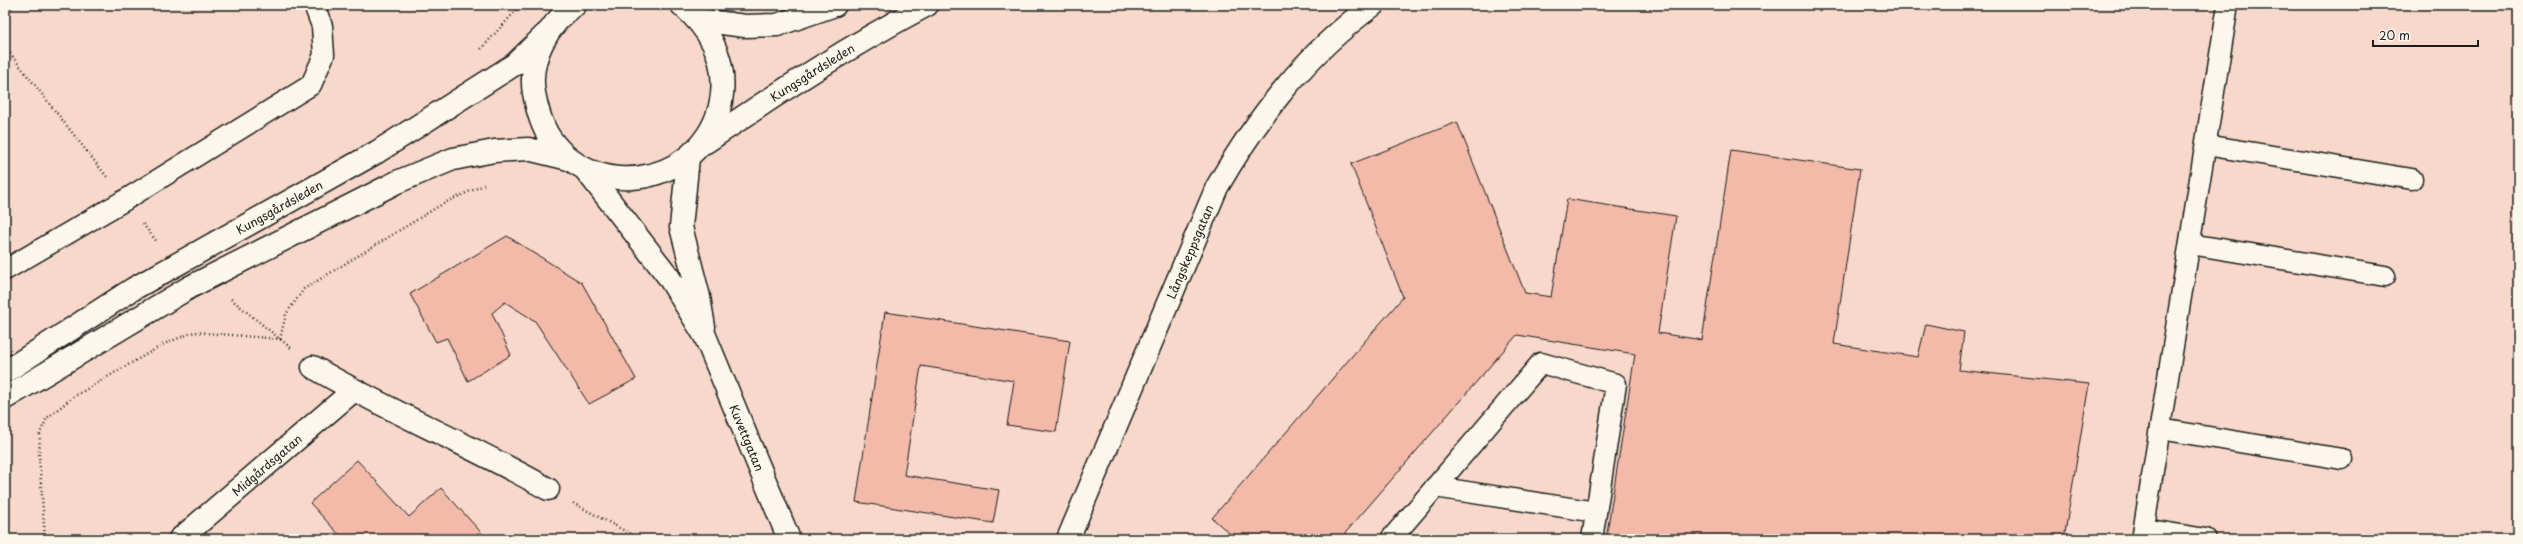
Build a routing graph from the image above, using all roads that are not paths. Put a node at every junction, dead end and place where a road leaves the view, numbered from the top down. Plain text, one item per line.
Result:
1 (314, 5) edge
2 (682, 5) edge
3 (835, 5) edge
4 (927, 5) edge
5 (1373, 5) edge
6 (2228, 5) edge
7 (569, 8) edge
8 (699, 20) junction
9 (546, 34) junction
10 (2206, 145) junction
11 (694, 151) junction
12 (577, 164) junction
13 (2412, 179) dead end
14 (2190, 244) junction
15 (5, 270) edge
16 (2385, 276) dead end
17 (705, 336) junction
18 (313, 367) dead end
19 (5, 372) edge
20 (353, 391) junction
21 (5, 398) edge
22 (2160, 429) junction
23 (2342, 459) dead end
24 (1435, 487) junction
25 (548, 489) road end
26 (1596, 512) junction
27 (2143, 534) edge
28 (180, 539) edge
29 (789, 539) edge
30 (1068, 539) edge
31 (1391, 539) edge
32 (1592, 539) edge
33 (2206, 539) edge

1 - 15 lane
2 - 8 main road, Kungsgårdsleden
3 - 8 main road
4 - 11 main road, Kungsgårdsleden
5 - 30 main road, Långskeppsgatan
6 - 10 lane
7 - 9 main road, Kungsgårdsleden
8 - 11 main road, Kungsgårdsleden
9 - 12 main road, Kungsgårdsleden
9 - 19 main road, Kungsgårdsleden
10 - 13 lane
10 - 14 lane
11 - 12 main road, Kungsgårdsleden
11 - 17 main road, Kuvettgatan
12 - 17 main road, Kuvettgatan
12 - 21 main road, Kungsgårdsleden
14 - 16 lane
14 - 22 lane
17 - 29 main road, Kuvettgatan
18 - 20 main road
20 - 25 main road
20 - 28 main road, Midgårdsgatan
22 - 23 lane
22 - 27 lane
24 - 26 lane
24 - 26 lane
24 - 31 lane
26 - 32 lane
27 - 33 lane

